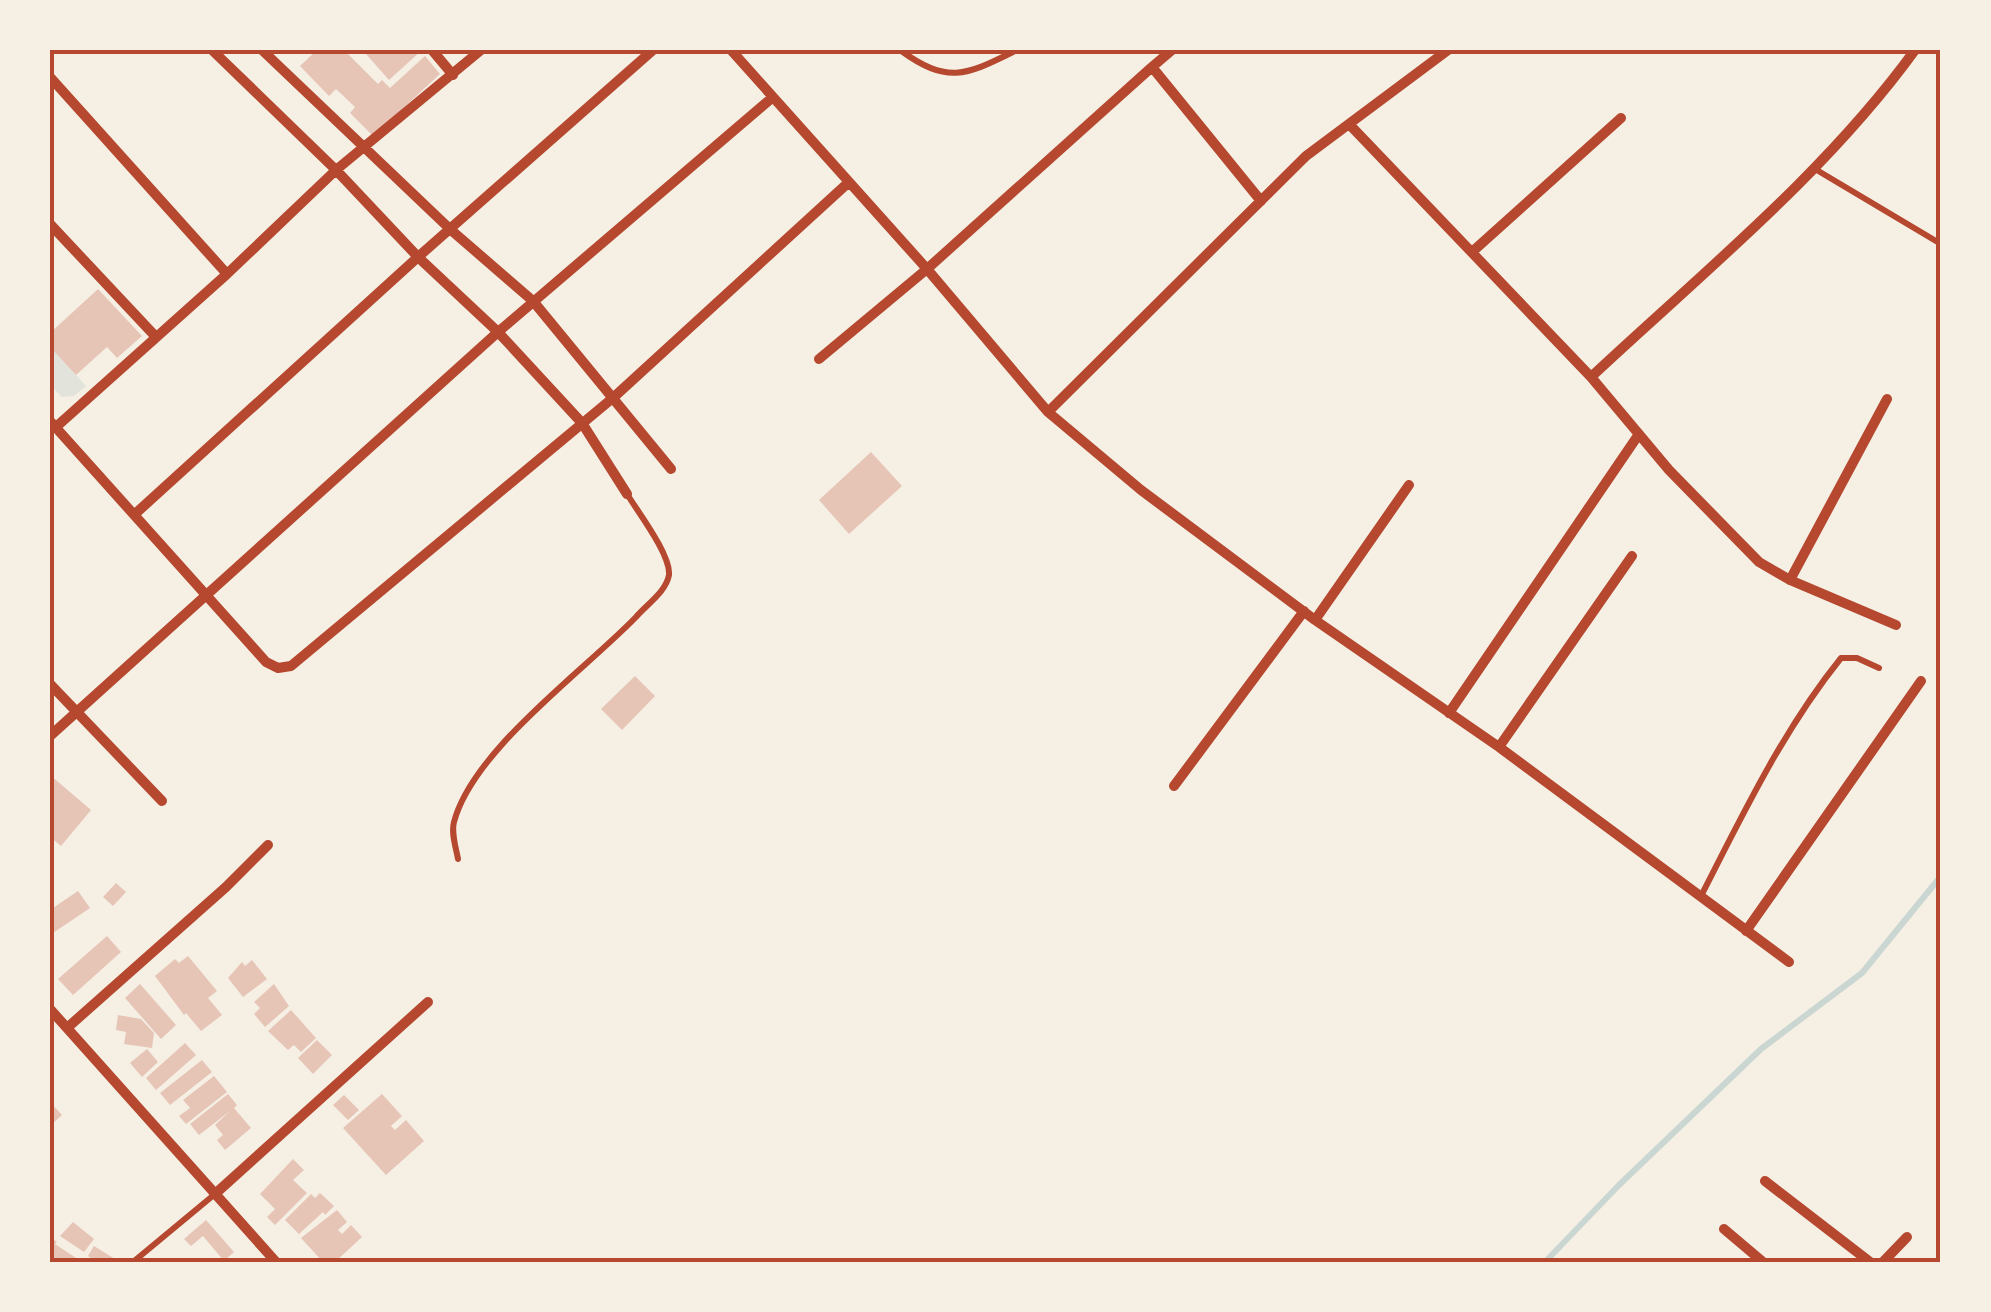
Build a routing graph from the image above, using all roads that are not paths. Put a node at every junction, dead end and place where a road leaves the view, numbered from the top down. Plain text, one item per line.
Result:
1 (212, 50) edge
2 (262, 50) edge
3 (432, 50) edge
4 (482, 50) edge
5 (653, 50) edge
6 (732, 50) edge
7 (900, 50) edge
8 (1017, 50) edge
9 (1172, 50) edge
10 (1448, 50) edge
11 (1915, 50) edge
12 (1152, 67) junction
13 (453, 75) junction
14 (50, 77) edge
15 (773, 96) junction
16 (1621, 118) dead end
17 (1349, 124) junction
18 (366, 148) junction
19 (1814, 168) junction
20 (336, 170) junction
21 (849, 182) junction
22 (1261, 201) junction
23 (50, 224) edge
24 (451, 230) junction
25 (1941, 244) edge
26 (1472, 252) junction
27 (418, 257) junction
28 (927, 269) junction
29 (227, 274) junction
30 (533, 302) junction
31 (498, 332) junction
32 (156, 337) junction
33 (819, 359) dead end
34 (1591, 377) junction
35 (614, 397) junction
36 (1887, 398) dead end
37 (1048, 412) junction
38 (582, 423) junction
39 (53, 424) edge
40 (1638, 434) junction
41 (671, 469) dead end
42 (1409, 485) dead end
43 (627, 494) joint
44 (136, 514) junction
45 (1632, 556) dead end
46 (1790, 580) junction
47 (206, 594) junction
48 (1304, 612) junction
49 (1315, 620) junction
50 (1896, 625) dead end
51 (1879, 668) dead end
52 (1921, 682) dead end
53 (50, 684) edge
54 (75, 712) junction
55 (1449, 713) junction
56 (50, 736) edge
57 (1500, 748) junction
58 (1174, 786) dead end
59 (162, 801) dead end
60 (268, 844) dead end
61 (458, 860) dead end
62 (1700, 897) junction
63 (1746, 931) junction
64 (1789, 962) dead end
65 (428, 1002) dead end
66 (50, 1009) edge
67 (67, 1028) junction
68 (1765, 1181) dead end
69 (215, 1194) junction
70 (1724, 1229) dead end
71 (1907, 1237) dead end
72 (133, 1262) edge
73 (276, 1262) edge
74 (1763, 1262) edge
75 (1870, 1262) edge
76 (1883, 1262) edge

1 - 20 street
2 - 18 street
3 - 13 street
4 - 13 street
5 - 24 street
6 - 15 street
7 - 8 lane
9 - 12 street
10 - 17 street
11 - 19 street
12 - 22 street
12 - 28 street
13 - 18 street
14 - 29 street
15 - 21 street
15 - 30 street
16 - 26 street
17 - 22 street
17 - 26 street
18 - 20 street
18 - 24 street
19 - 25 lane
19 - 34 street
20 - 27 street
20 - 29 street
21 - 28 street
21 - 35 street
22 - 37 street
23 - 32 street
24 - 27 street
24 - 30 street
26 - 34 street
27 - 31 street
27 - 44 street
28 - 33 street
28 - 37 street
29 - 32 street
30 - 31 street
30 - 35 street
31 - 38 street
31 - 47 street
32 - 39 street
34 - 40 street
35 - 38 street
35 - 41 street
36 - 46 street
37 - 48 street
38 - 43 street
38 - 47 street
39 - 44 street
40 - 46 street
40 - 55 street
42 - 49 street
43 - 61 lane
44 - 47 street
45 - 57 street
46 - 50 street
47 - 54 street
48 - 49 street
48 - 58 street
49 - 55 street
51 - 62 lane
52 - 63 street
53 - 54 street
54 - 56 street
54 - 59 street
55 - 57 street
57 - 62 street
60 - 67 street
62 - 63 street
63 - 64 street
65 - 69 street
66 - 67 street
67 - 69 street
68 - 75 street
69 - 72 lane
69 - 73 street
70 - 74 street
71 - 76 street

